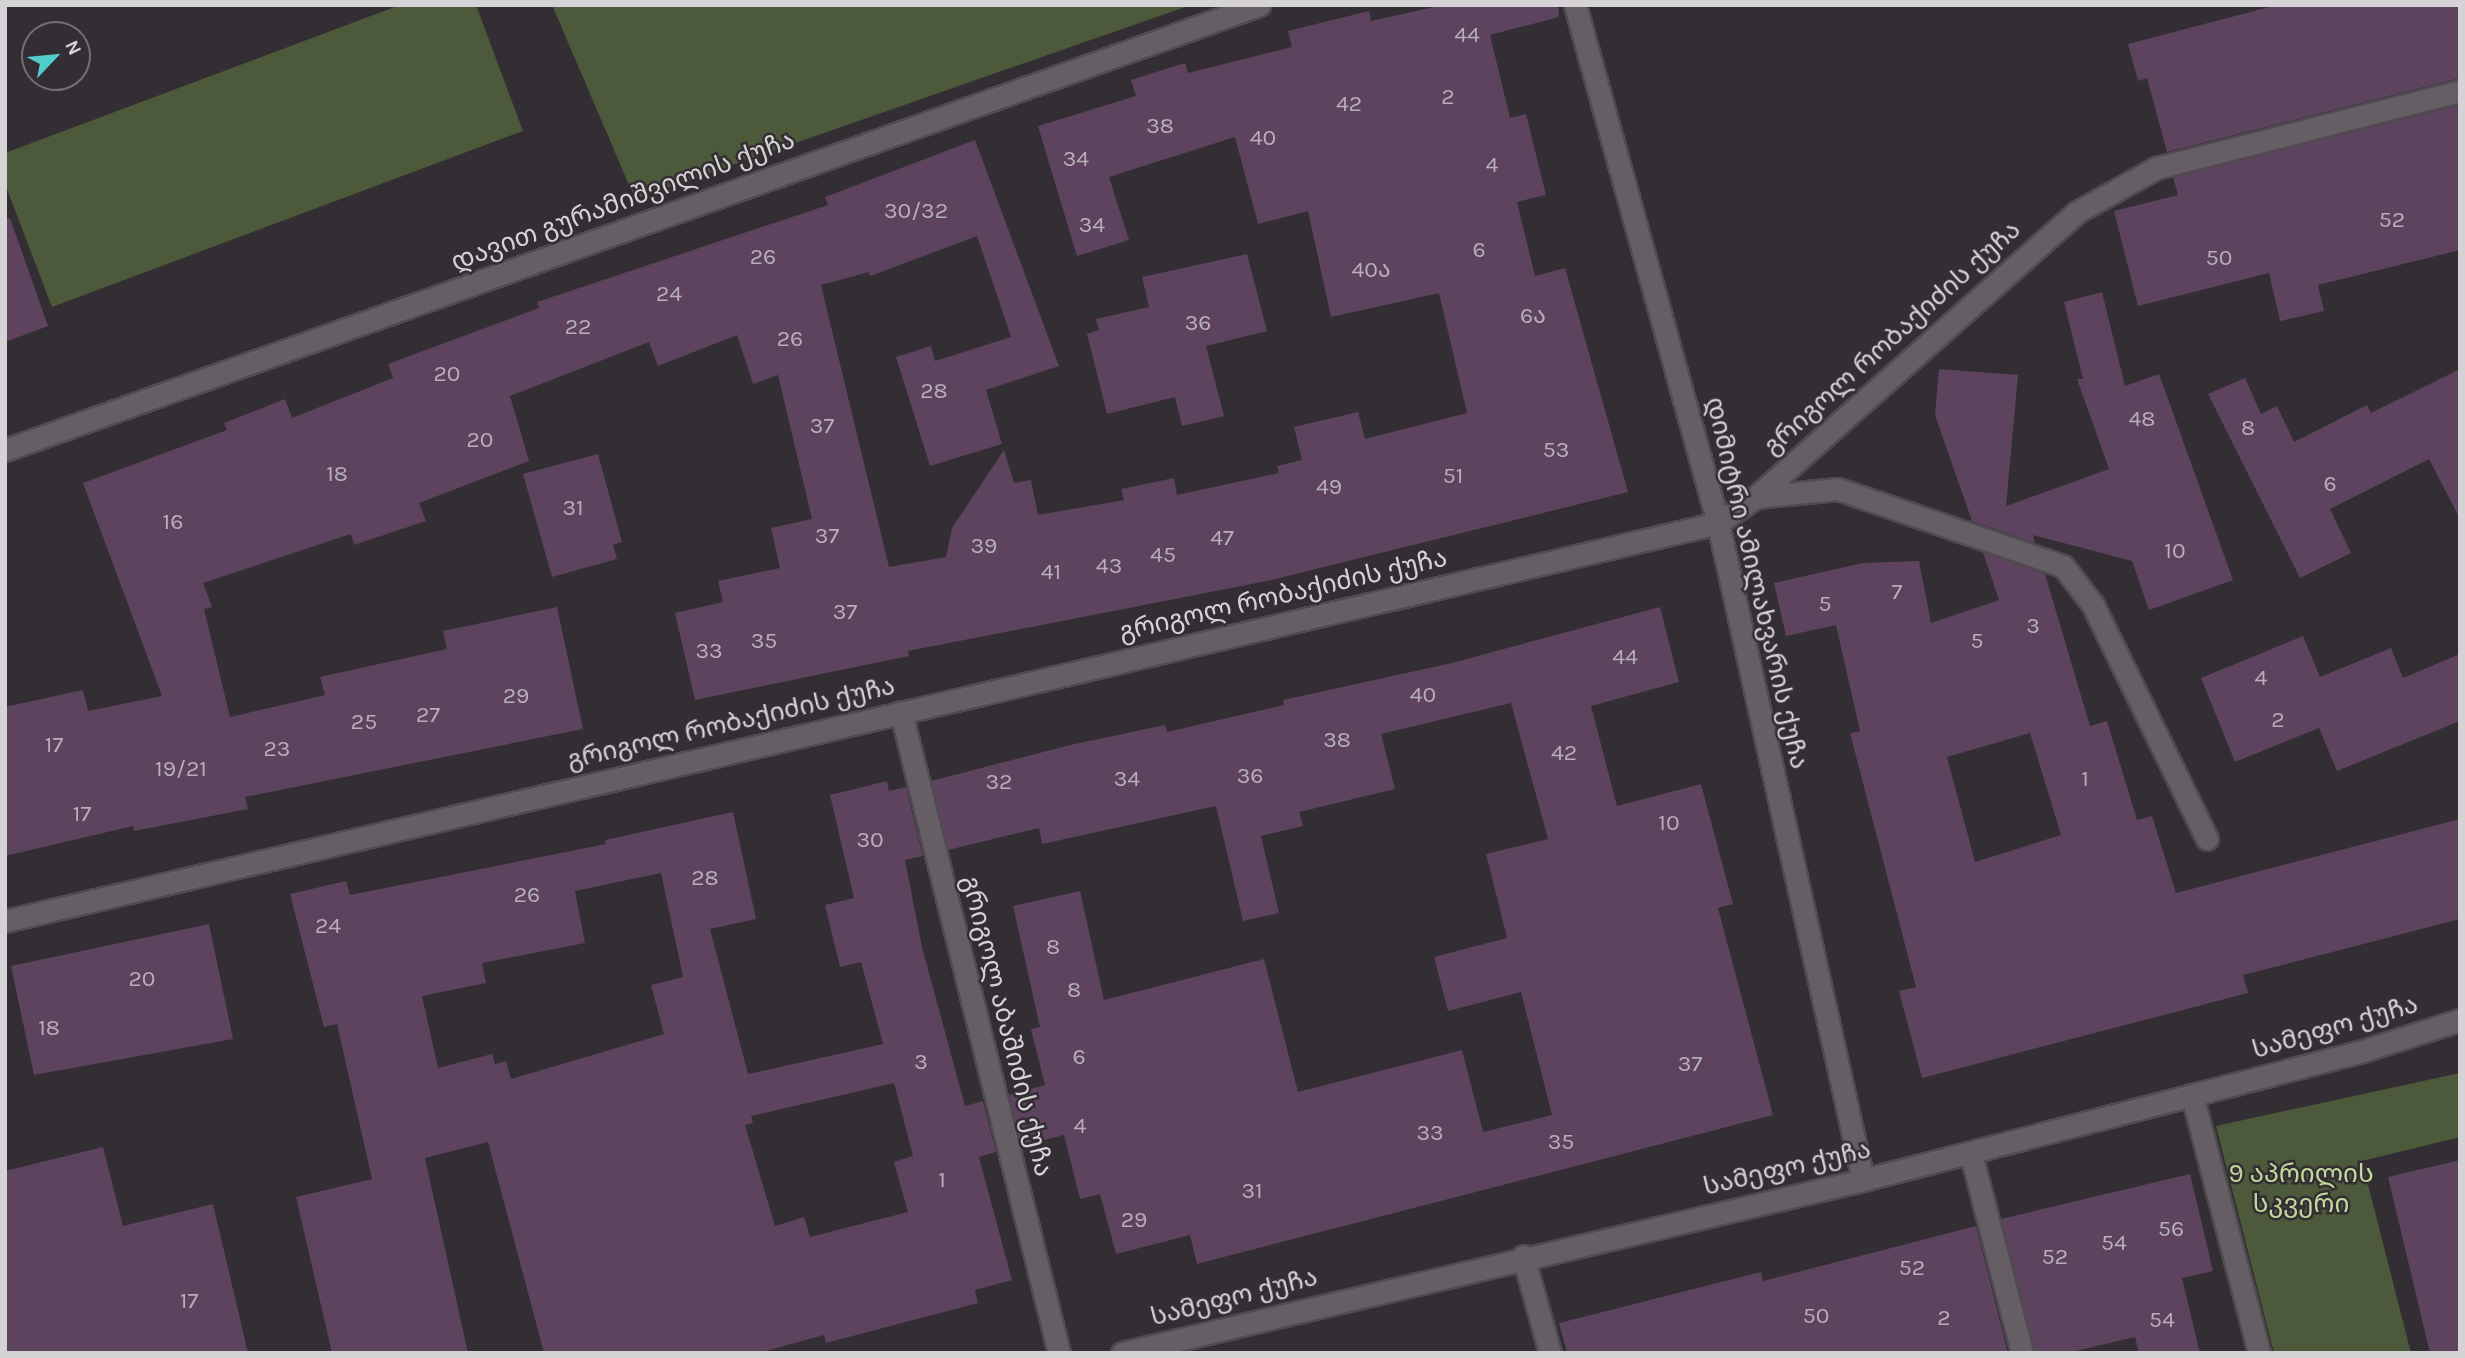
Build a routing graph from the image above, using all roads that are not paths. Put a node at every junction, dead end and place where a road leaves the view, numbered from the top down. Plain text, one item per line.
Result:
1 (1259, 5) edge
2 (1575, 5) edge
3 (2460, 91) edge
4 (5, 450) edge
5 (1756, 497) junction
6 (1718, 523) junction
7 (901, 712) junction
8 (2207, 839) dead end
9 (5, 921) edge
10 (2460, 1020) edge
11 (2192, 1095) junction
12 (1971, 1154) junction
13 (1863, 1180) junction
14 (1523, 1255) junction
15 (1059, 1353) edge
16 (1122, 1353) edge
17 (1550, 1353) edge
18 (2022, 1353) edge
19 (2259, 1353) edge

1 - 4 street, დავით გურამიშვილის ქუჩა
2 - 6 street, დიმიტრი ამილახვარის ქუჩა
3 - 5 street, გრიგოლ რობაქიძის ქუჩა
5 - 6 street, გრიგოლ რობაქიძის ქუჩა
5 - 8 street
6 - 7 street, გრიგოლ რობაქიძის ქუჩა
6 - 13 street, დიმიტრი ამილახვარის ქუჩა
7 - 9 street, გრიგოლ რობაქიძის ქუჩა
7 - 15 street, გრიგოლ აბაშიძის ქუჩა
10 - 11 street, სამეფო ქუჩა
11 - 12 street, სამეფო ქუჩა
11 - 19 street
12 - 13 street, სამეფო ქუჩა
12 - 18 street
13 - 14 street, სამეფო ქუჩა
14 - 16 street, სამეფო ქუჩა
14 - 17 street

